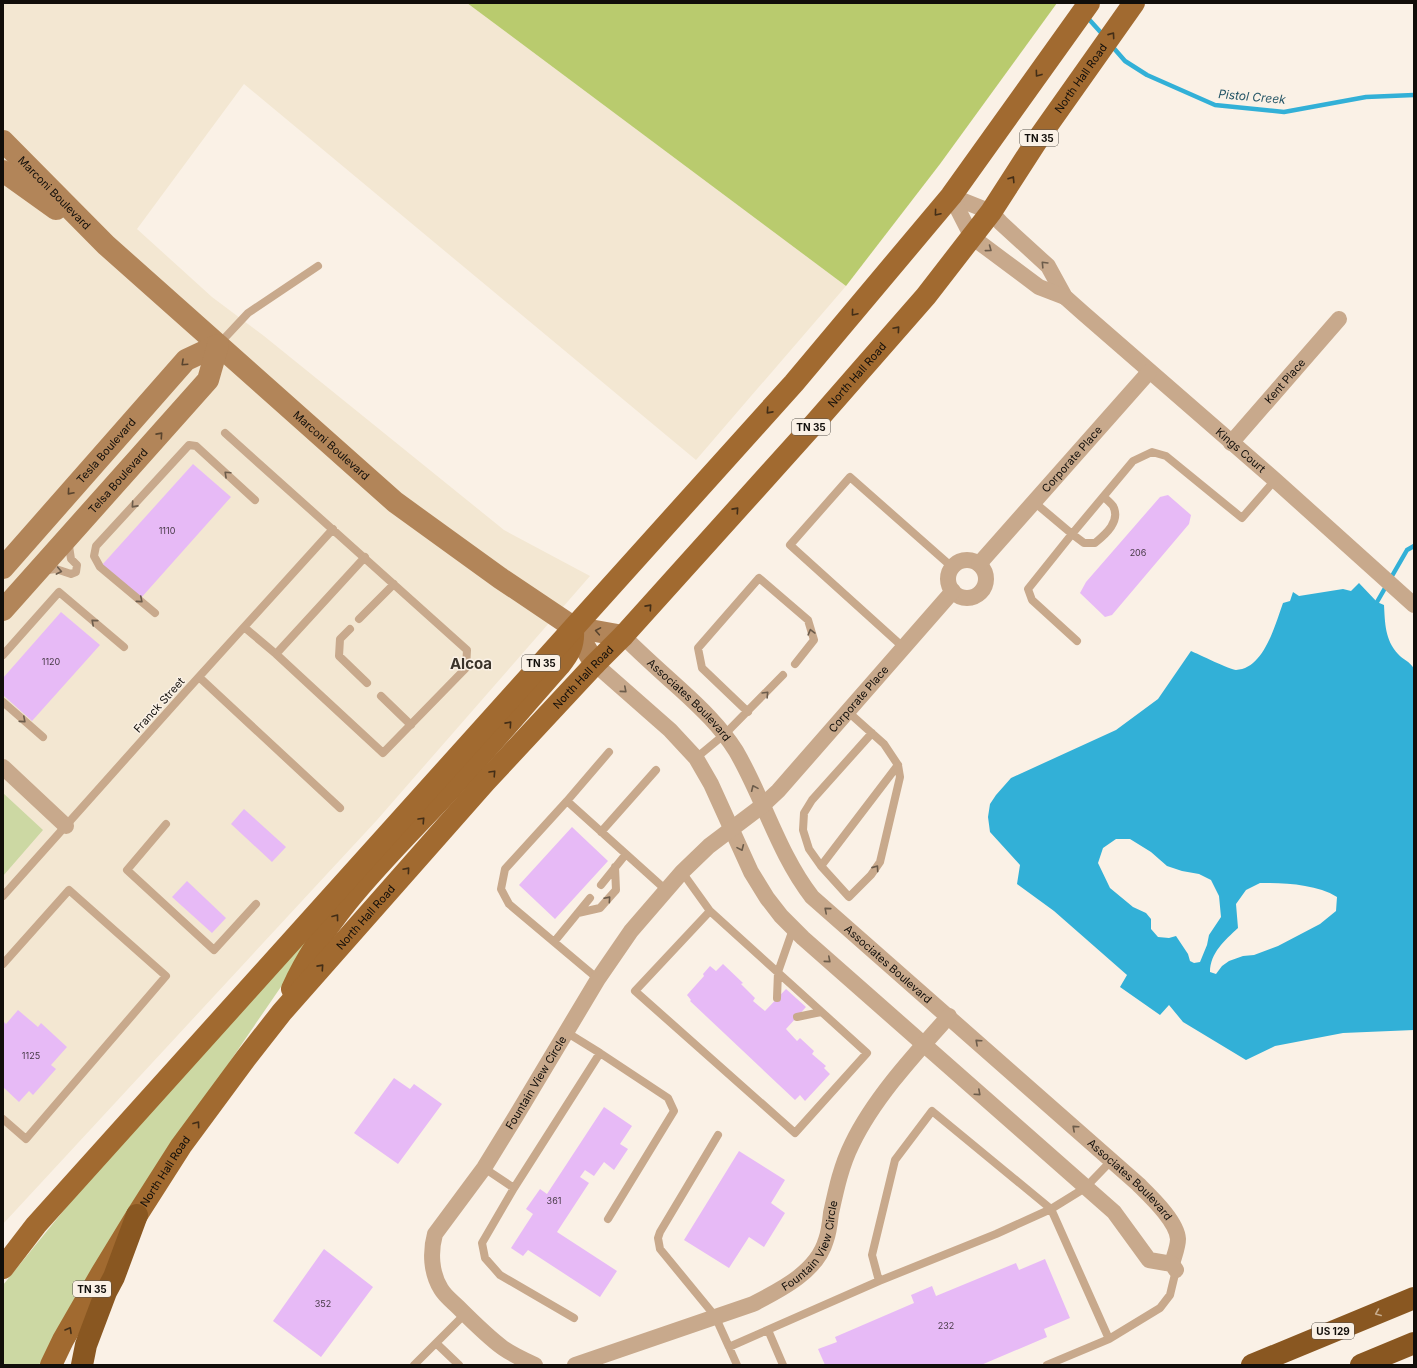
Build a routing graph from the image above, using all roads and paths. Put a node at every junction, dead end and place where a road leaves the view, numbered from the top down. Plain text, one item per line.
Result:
1 (1089, 3) edge
2 (1134, 3) edge
3 (3, 141) edge
4 (3, 171) edge
5 (951, 196) junction
6 (991, 212) junction
7 (972, 236) junction
8 (106, 245) junction
9 (318, 266) dead end
10 (1065, 297) junction
11 (1339, 319) dead end
12 (218, 345) junction
13 (1149, 372) junction
14 (225, 432) dead end
15 (1231, 442) junction
16 (1275, 480) junction
17 (1104, 497) junction
18 (255, 500) dead end
19 (1034, 502) junction
20 (333, 529) junction
21 (1072, 534) junction
22 (65, 541) junction
23 (365, 557) junction
24 (979, 564) junction
25 (43, 565) junction
26 (952, 567) junction
27 (3, 568) edge
28 (394, 584) junction
29 (953, 591) junction
30 (1414, 605) edge
31 (3, 610) edge
32 (155, 613) dead end
33 (359, 619) dead end
34 (244, 627) junction
35 (573, 627) junction
36 (350, 629) dead end
37 (623, 636) junction
38 (1077, 641) dead end
39 (124, 647) dead end
40 (903, 647) junction
41 (276, 654) junction
42 (3, 655) edge
43 (595, 664) junction
44 (795, 664) dead end
45 (783, 675) dead end
46 (199, 677) junction
47 (367, 683) dead end
48 (381, 696) dead end
49 (3, 702) edge
50 (847, 711) junction
51 (748, 712) junction
52 (411, 725) junction
53 (872, 733) junction
54 (725, 734) junction
55 (43, 737) dead end
56 (609, 752) dead end
57 (696, 758) junction
58 (898, 765) junction
59 (3, 767) edge
60 (656, 770) dead end
61 (566, 801) junction
62 (762, 806) junction
63 (340, 808) dead end
64 (166, 824) dead end
65 (66, 826) junction
66 (732, 828) junction
67 (601, 832) junction
68 (626, 854) junction
69 (821, 866) junction
70 (615, 867) junction
71 (682, 872) junction
72 (601, 885) dead end
73 (666, 890) junction
74 (3, 896) edge
75 (590, 898) dead end
76 (256, 904) dead end
77 (710, 911) junction
78 (578, 913) junction
79 (793, 929) junction
80 (554, 942) junction
81 (5, 958) edge
82 (778, 972) junction
83 (598, 979) junction
84 (776, 998) dead end
85 (282, 1012) junction
86 (821, 1012) junction
87 (949, 1016) junction
88 (797, 1017) dead end
89 (566, 1032) junction
90 (924, 1044) junction
91 (600, 1054) junction
92 (3, 1119) edge
93 (718, 1135) dead end
94 (1111, 1161) junction
95 (484, 1168) junction
96 (514, 1188) junction
97 (1085, 1188) junction
98 (1051, 1209) junction
99 (137, 1215) junction
100 (608, 1219) dead end
101 (1174, 1267) junction
102 (3, 1268) edge
103 (879, 1281) junction
104 (1414, 1298) edge
105 (465, 1314) junction
106 (715, 1316) junction
107 (574, 1318) dead end
108 (768, 1330) junction
109 (1109, 1339) junction
110 (436, 1343) junction
111 (1414, 1343) edge
112 (729, 1346) junction
113 (51, 1365) edge
114 (82, 1365) edge
115 (414, 1365) edge
116 (459, 1365) edge
117 (536, 1365) edge
118 (575, 1365) edge
119 (737, 1365) edge
120 (783, 1365) edge
121 (1047, 1365) edge
122 (1252, 1365) edge
123 (1361, 1365) edge

1 -> 5 main road, TN 35
6 -> 2 main road, North Hall Road / TN 35
3 - 8 main road, Marconi Boulevard
4 - 8 main road, Marconi Boulevard
5 - 6 street, Kings Court
5 - 7 street, Kings Court
5 -> 35 main road, TN 35
6 - 7 main road, North Hall Road / TN 35
10 -> 6 street, Kings Court
7 -> 10 street, Kings Court
37 -> 7 main road, North Hall Road / TN 35
8 - 12 main road, Marconi Boulevard
9 - 12 lane
10 - 13 street, Kings Court
11 - 15 street, Kent Place
22 -> 12 main road, Telsa Boulevard
12 -> 27 main road, Tesla Boulevard
12 - 35 main road, Marconi Boulevard
13 - 15 street, Kings Court
13 - 19 street, Corporate Place
14 - 20 lane
15 - 16 street, Kings Court
16 - 17 lane
16 - 30 street, Kings Court
17 - 21 lane
17 - 21 lane
18 -> 32 lane
19 - 21 lane
19 - 24 street, Corporate Place
20 - 23 lane
20 - 34 lane, Franck Street
21 - 38 lane
22 - 25 main road, Telsa Boulevard
25 -> 22 lane
23 - 28 lane
23 - 41 lane
24 - 26 street
24 - 29 street
25 - 31 main road, Telsa Boulevard
26 - 29 street
26 - 40 lane
28 - 33 lane
28 - 52 lane
29 - 40 street, Corporate Place
34 - 41 lane
34 - 46 lane, Franck Street
37 -> 35 main road, Marconi Boulevard
35 - 43 main road, Marconi Boulevard
85 -> 35 main road
35 - 102 main road, TN 35
36 - 47 lane
37 - 43 main road, North Hall Road / TN 35
37 - 54 street, Associates Boulevard
39 -> 42 lane
40 - 50 street, Corporate Place
41 - 52 lane
43 -> 57 street
85 -> 43 main road, North Hall Road / TN 35
44 -> 51 lane
51 -> 45 lane
46 - 63 lane
46 - 65 lane, Franck Street
48 - 52 lane
49 -> 55 lane
50 - 53 lane
50 - 62 street, Corporate Place
51 - 54 lane
53 - 58 lane
53 - 69 lane
54 - 57 lane
62 -> 54 street, Associates Boulevard
56 - 61 lane
57 - 66 street
58 - 69 lane
69 -> 58 lane
59 - 65 street
60 - 67 lane
61 - 67 lane
61 - 80 lane
62 - 66 street, Fountain View Circle
87 -> 62 street, Associates Boulevard
64 - 76 lane
65 - 74 lane, Franck Street
66 - 71 street, Fountain View Circle
66 -> 79 street
67 - 68 lane
68 - 70 lane
68 - 73 lane
70 - 72 lane
78 -> 70 lane
71 - 73 street, Fountain View Circle
71 - 77 lane
73 - 83 street, Fountain View Circle
75 - 78 lane
77 - 82 lane
77 - 86 lane
78 - 80 lane
79 - 82 lane
79 -> 90 street
80 - 83 lane
81 - 92 lane
82 - 84 lane
82 - 86 lane
83 - 89 street, Fountain View Circle
99 -> 85 main road, North Hall Road / TN 35
86 - 88 lane
87 - 90 street, Fountain View Circle
94 -> 87 street, Associates Boulevard
89 - 91 lane
89 - 95 street, Fountain View Circle
90 -> 97 street
90 - 106 street, Fountain View Circle
91 - 96 lane
91 - 100 lane
93 - 106 lane
94 - 97 lane
94 - 101 street, Associates Boulevard
95 - 96 lane
95 - 105 street, Fountain View Circle
96 - 107 lane
97 - 98 lane
97 - 101 street
98 - 103 lane
98 - 103 lane
98 - 109 lane
113 -> 99 main road, North Hall Road / TN 35
99 - 114 highway
101 - 109 lane
103 - 108 lane
104 -> 122 highway, US 129
105 - 110 lane
105 - 117 street, Fountain View Circle
106 - 112 lane
106 - 118 street, Fountain View Circle
108 - 112 lane
108 - 120 lane
109 - 121 lane
110 - 115 lane
110 - 116 lane
111 - 123 highway
112 - 119 lane

